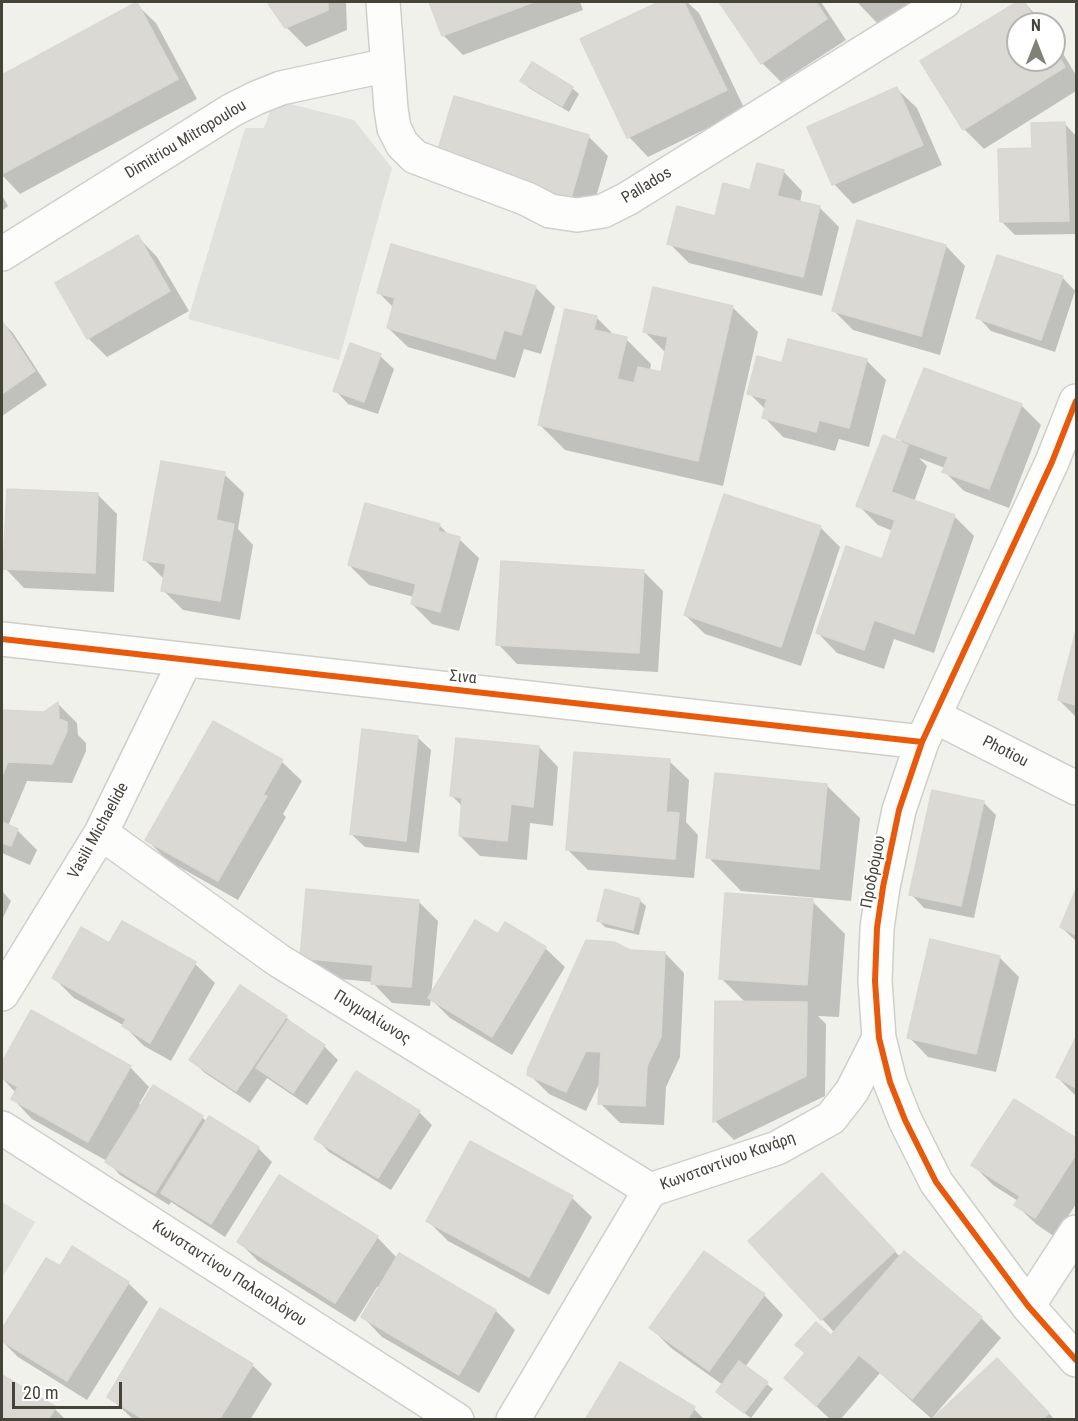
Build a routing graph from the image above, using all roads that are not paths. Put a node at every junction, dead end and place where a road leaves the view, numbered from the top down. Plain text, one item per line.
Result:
1 (383, 2) edge
2 (944, 2) edge
3 (388, 65) junction
4 (2, 254) edge
5 (1077, 401) edge
6 (2, 639) edge
7 (185, 661) junction
8 (928, 729) junction
9 (1077, 788) edge
10 (101, 833) junction
11 (2, 994) edge
12 (879, 1038) junction
13 (2, 1128) edge
14 (650, 1190) junction
15 (1077, 1232) edge
16 (1028, 1306) junction
17 (1077, 1360) edge
18 (457, 1419) edge
19 (513, 1419) edge

1 - 3 street, Pallados
2 - 3 street, Pallados
3 - 4 street, Dimitriou Mitropoulou
5 - 8 street, Προδρόμου
6 - 7 street, Σινα
7 - 8 street, Σινα
7 - 10 street, Vasili Michaelide
8 - 9 street, Photiou
8 - 12 street, Προδρόμου
10 - 11 street, Vasili Michaelide
10 - 14 street, Πυγμαλίωνος
12 - 14 street, Κωνσταντίνου Κανάρη
12 - 16 street, Προδρόμου
13 - 18 street, Κωνσταντίνου Παλαιολόγου
14 - 19 street, Κωνσταντίνου Κανάρη
15 - 16 street
16 - 17 street, Προδρόμου

